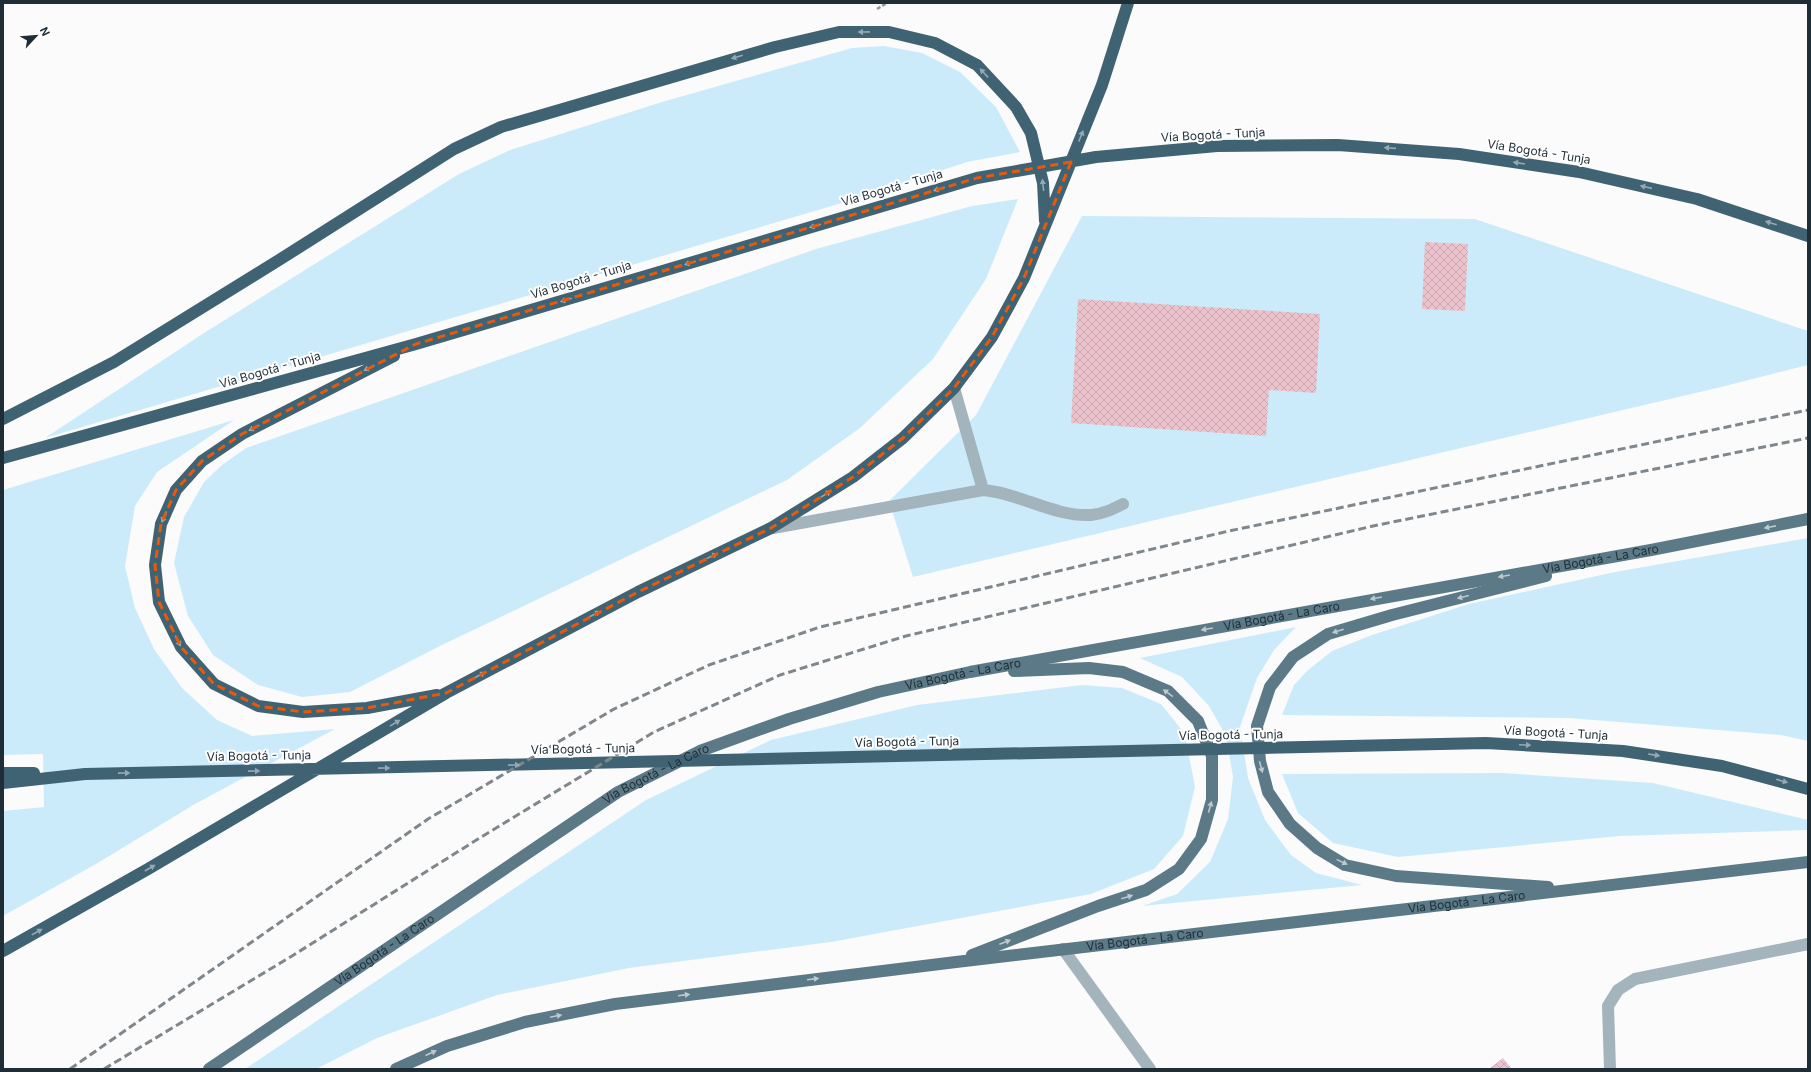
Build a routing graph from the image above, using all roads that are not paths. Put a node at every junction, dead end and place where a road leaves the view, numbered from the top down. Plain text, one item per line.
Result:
1 (1128, 3) edge
2 (1045, 224) junction
3 (1808, 236) edge
4 (416, 344) junction
5 (954, 388) junction
6 (3, 419) edge
7 (3, 458) edge
8 (983, 490) junction
9 (1123, 504) dead end
10 (1808, 519) edge
11 (772, 528) junction
12 (1650, 550) junction
13 (970, 672) junction
14 (446, 693) junction
15 (3, 773) edge
16 (85, 774) junction
17 (3, 783) edge
18 (1808, 789) edge
19 (1808, 862) edge
20 (1577, 889) junction
21 (1808, 944) edge
22 (1063, 949) junction
23 (3, 951) edge
24 (956, 962) junction
25 (209, 1069) edge
26 (396, 1069) edge
27 (1150, 1069) edge
28 (1610, 1069) edge

2 -> 1 highway
2 - 5 highway
2 -> 6 highway
3 -> 4 highway, Vía Bogotá - Tunja
4 - 7 highway, Vía Bogotá - Tunja
4 -> 14 highway
5 - 8 lane
11 -> 5 highway
8 - 9 lane
8 - 11 lane
10 -> 12 main road, Vía Bogotá - La Caro
14 -> 11 highway
12 -> 13 main road, Vía Bogotá - La Caro
12 -> 20 main road
24 -> 13 main road
13 - 25 main road, Vía Bogotá - La Caro
23 -> 14 highway
15 - 16 highway
16 - 17 highway, Vía Bogotá - Tunja
16 -> 18 highway, Vía Bogotá - Tunja
19 - 20 main road, Vía Bogotá - La Caro
20 - 22 main road, Vía Bogotá - La Caro
21 - 28 lane
22 - 24 main road, Vía Bogotá - La Caro
22 - 27 lane
26 -> 24 main road, Vía Bogotá - La Caro

